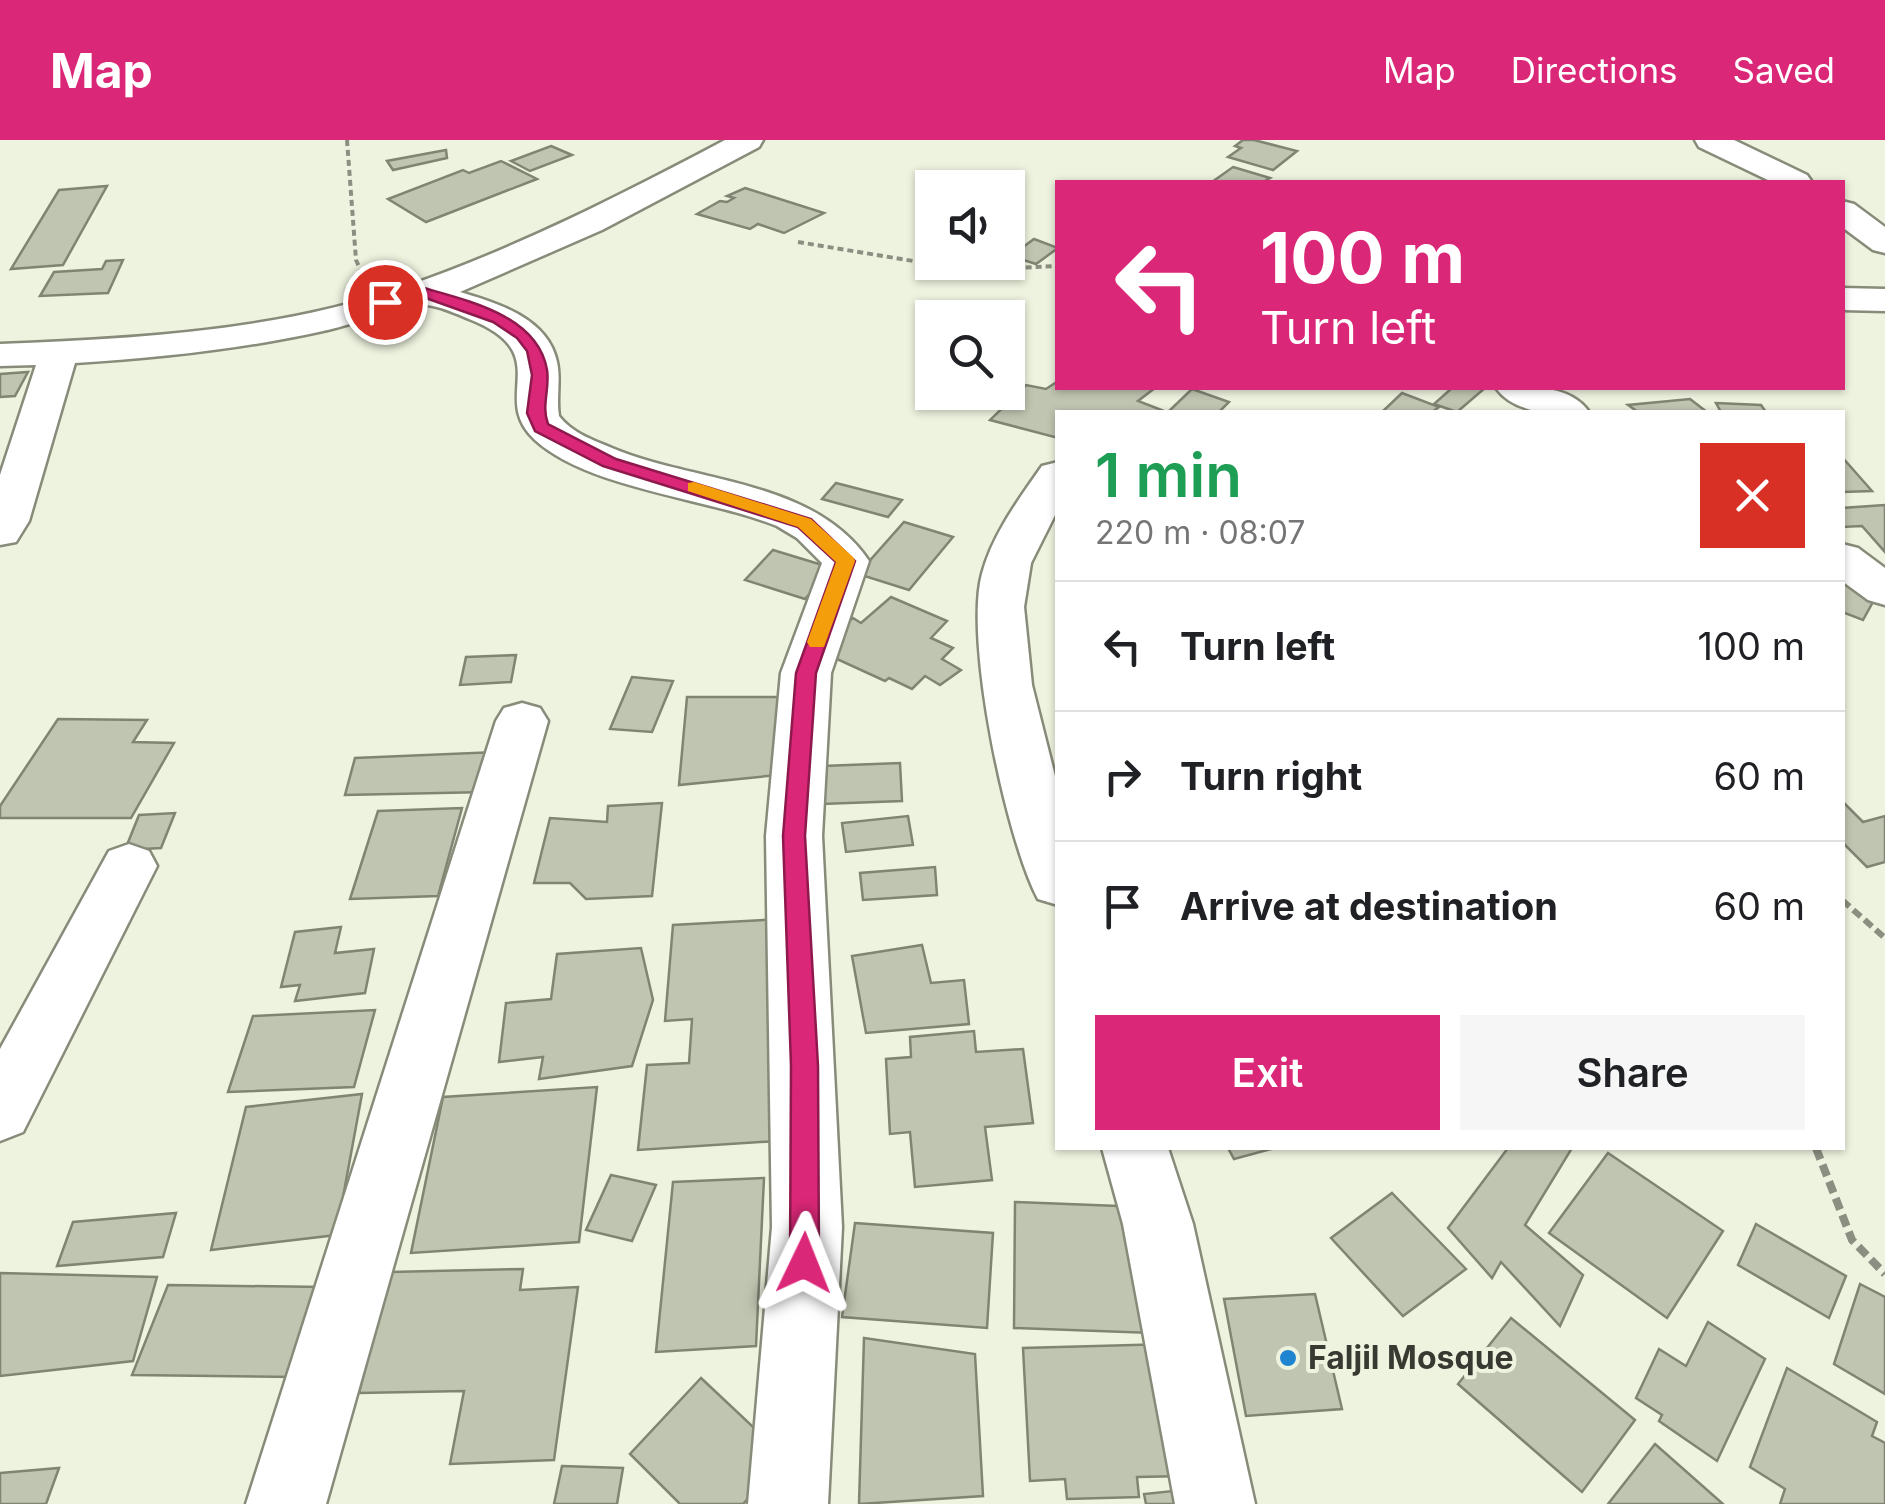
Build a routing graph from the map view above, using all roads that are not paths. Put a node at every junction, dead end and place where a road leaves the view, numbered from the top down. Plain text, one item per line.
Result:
1 (748, 140) edge
2 (1710, 140) edge
3 (1792, 180) edge
4 (1845, 213) edge
5 (1885, 243) edge
6 (424, 292) junction
7 (1845, 299) edge
8 (1885, 300) edge
9 (59, 354) junction
10 (0, 355) edge
11 (1520, 390) edge
12 (1565, 410) edge
13 (1055, 477) edge
14 (0, 532) edge
15 (1845, 560) edge
16 (1885, 590) edge
17 (522, 721) dead end
18 (129, 866) dead end
19 (1055, 872) edge
20 (0, 1112) edge
21 (1136, 1150) edge
22 (286, 1504) edge
23 (788, 1504) edge
24 (1214, 1504) edge

1 - 6 street
2 - 3 street
4 - 5 street
6 - 9 street
6 - 23 street
7 - 8 street
9 - 10 street
9 - 14 street
11 - 12 street
13 - 19 street
15 - 16 street
17 - 22 street
18 - 20 street
21 - 24 street

